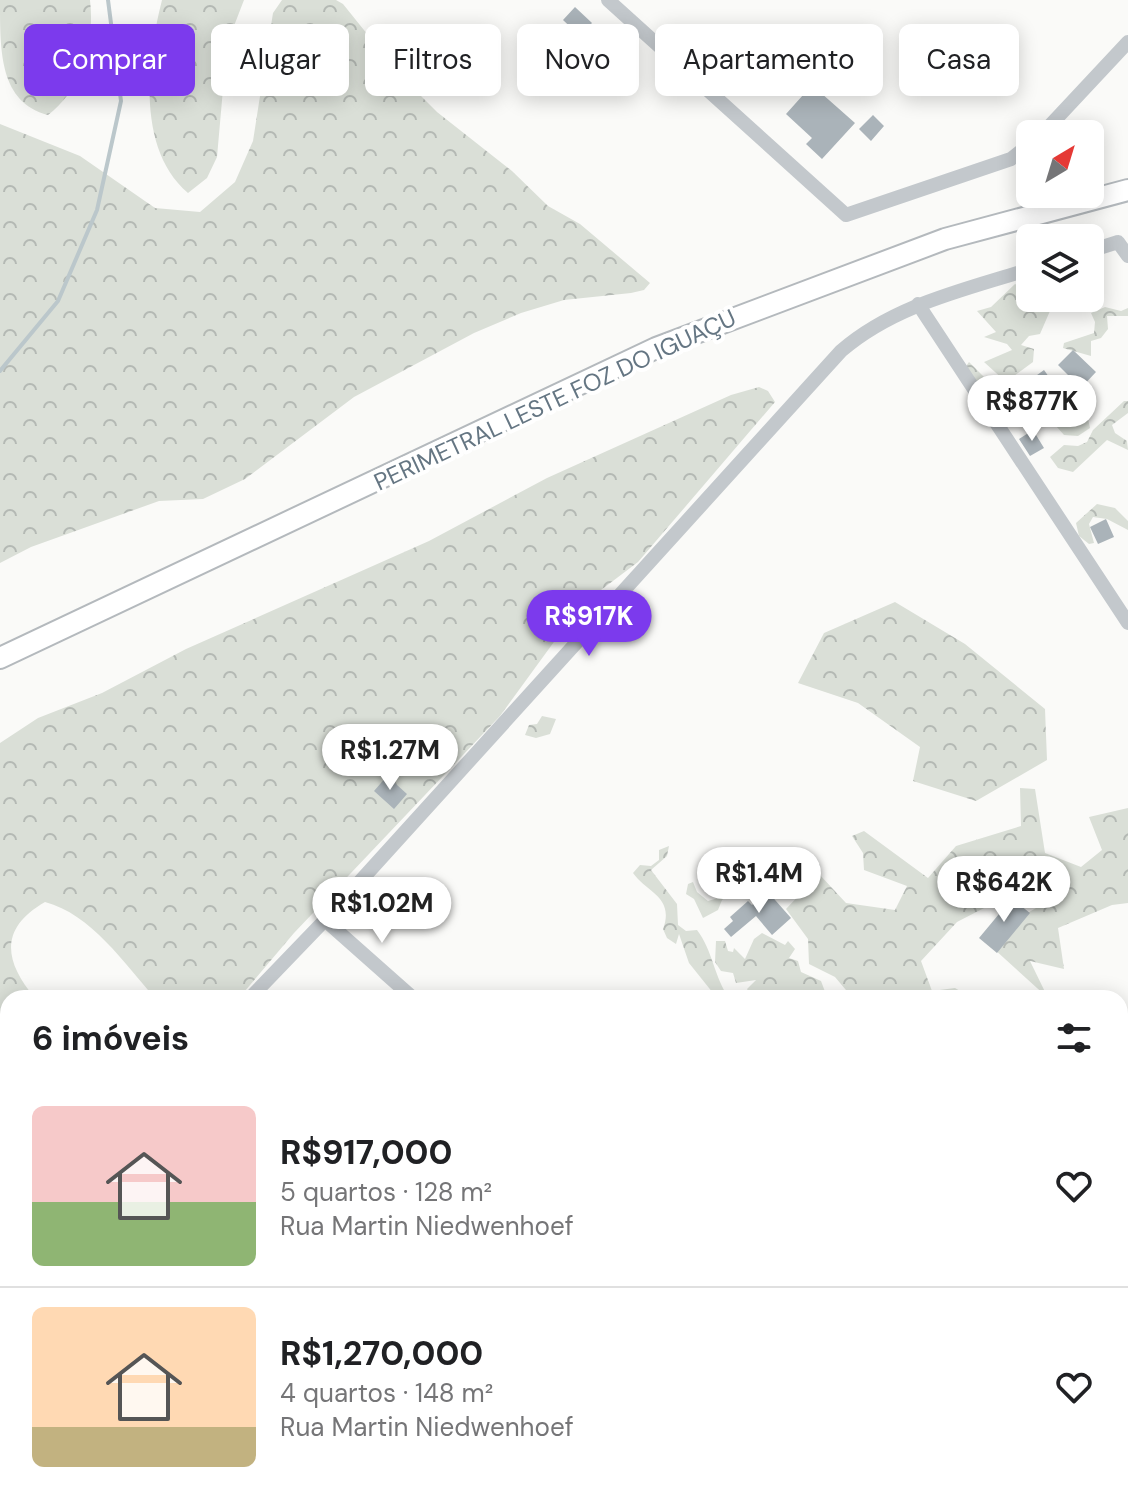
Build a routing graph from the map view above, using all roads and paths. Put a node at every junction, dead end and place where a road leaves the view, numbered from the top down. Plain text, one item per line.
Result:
1 (608, 0) edge
2 (1128, 42) edge
3 (1055, 120) edge
4 (1016, 155) edge
5 (1128, 190) edge
6 (1104, 246) edge
7 (1128, 256) edge
8 (1016, 273) edge
9 (918, 304) junction
10 (1128, 623) edge
11 (0, 658) edge
12 (325, 920) junction
13 (258, 990) edge
14 (404, 990) edge

1 - 4 street
2 - 3 street
5 - 11 highway, PERIMETRAL LESTE FOZ DO IGUAÇU
6 - 7 street
8 - 9 street
9 - 10 street
9 - 12 street
12 - 13 street
12 - 14 street

